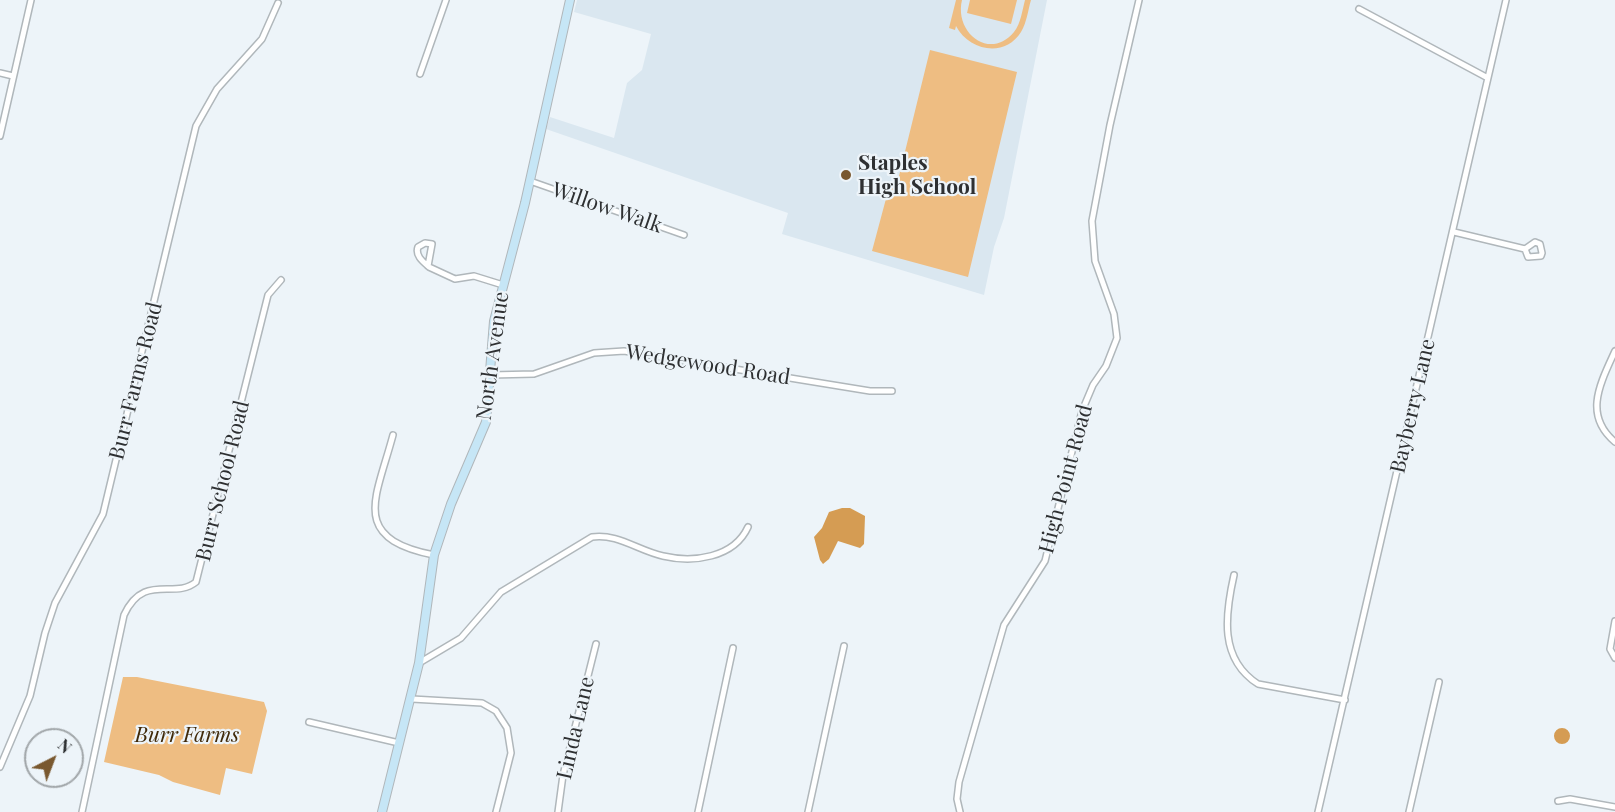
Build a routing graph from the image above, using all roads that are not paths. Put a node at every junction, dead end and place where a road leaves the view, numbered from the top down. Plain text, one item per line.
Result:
1 (31, 0) edge
2 (446, 0) edge
3 (570, 0) edge
4 (1139, 0) edge
5 (1506, 0) edge
6 (278, 3) dead end
7 (1359, 9) dead end
8 (0, 73) edge
9 (420, 74) dead end
10 (13, 76) junction
11 (1486, 77) junction
12 (0, 136) edge
13 (530, 181) junction
14 (1454, 231) junction
15 (684, 235) dead end
16 (1526, 249) dead end
17 (428, 266) dead end
18 (281, 280) dead end
19 (503, 285) junction
20 (1615, 351) edge
21 (491, 375) junction
22 (892, 391) dead end
23 (393, 435) dead end
24 (1615, 442) edge
25 (748, 527) dead end
26 (434, 555) junction
27 (1234, 575) dead end
28 (1615, 621) edge
29 (596, 644) dead end
30 (844, 646) dead end
31 (733, 648) dead end
32 (1615, 658) edge
33 (419, 663) junction
34 (1439, 682) dead end
35 (411, 699) junction
36 (1345, 700) junction
37 (309, 722) dead end
38 (399, 743) junction
39 (0, 767) edge
40 (1558, 801) dead end
41 (1615, 807) edge
42 (81, 812) edge
43 (382, 812) edge
44 (496, 812) edge
45 (558, 812) edge
46 (698, 812) edge
47 (808, 812) edge
48 (960, 812) edge
49 (1318, 812) edge
50 (1409, 812) edge

1 - 10 street
2 - 9 street
3 - 13 street, North Avenue
4 - 48 street, High Point Road
5 - 11 street, Bayberry Lane
6 - 39 street, Burr Farms Road
7 - 11 street
8 - 10 street
10 - 12 street
11 - 14 street, Bayberry Lane
13 - 15 street, Willow Walk
13 - 19 street, North Avenue
14 - 16 street
14 - 36 street, Bayberry Lane
17 - 19 street
18 - 42 street, Burr School Road
19 - 21 street, North Avenue
20 - 24 street
21 - 22 street, Wedgewood Road
21 - 26 street, North Avenue
23 - 26 street
25 - 33 street
26 - 33 street, North Avenue
27 - 36 street
28 - 32 street
29 - 45 street, Linda Lane
30 - 47 street
31 - 46 street
33 - 35 street, North Avenue
34 - 50 street
35 - 38 street, North Avenue
35 - 44 street
36 - 49 street, Bayberry Lane
37 - 38 street
38 - 43 street, North Avenue
40 - 41 street

